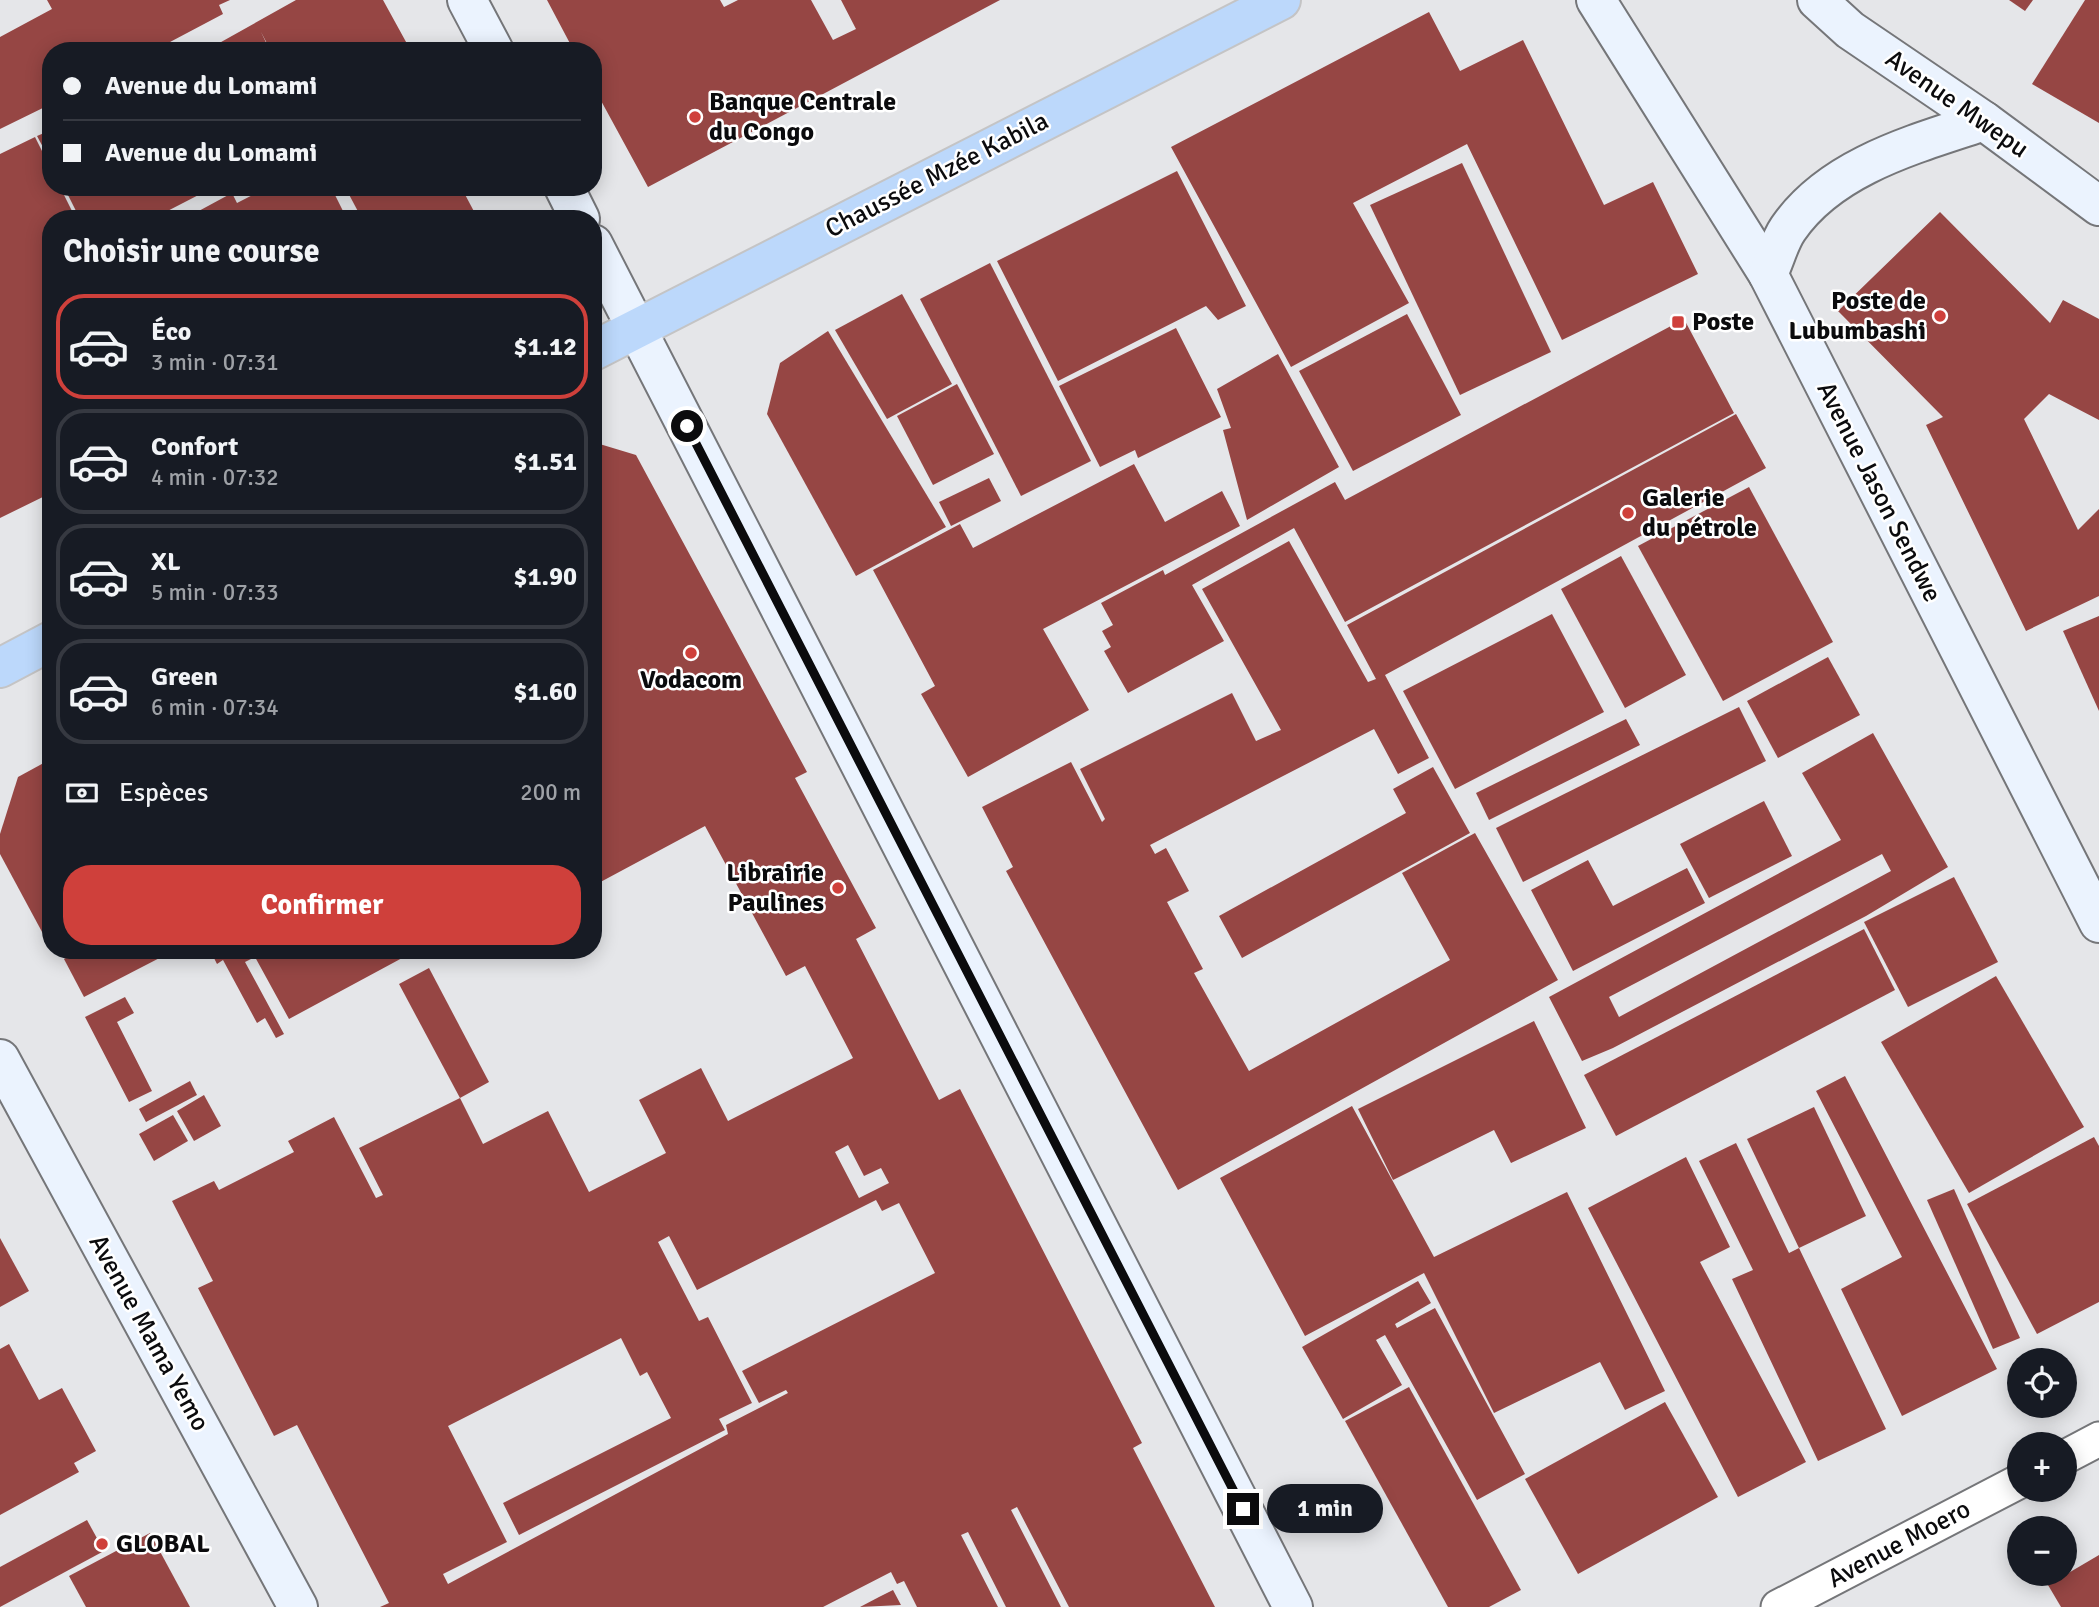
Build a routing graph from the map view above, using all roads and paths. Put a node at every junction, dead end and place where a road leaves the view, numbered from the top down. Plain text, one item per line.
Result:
1 (467, 0) edge
2 (1281, 0) edge
3 (1596, 0) edge
4 (1817, 0) edge
5 (489, 42) edge
6 (1984, 121) junction
7 (2099, 206) edge
8 (602, 262) edge
9 (1768, 274) junction
10 (636, 328) junction
11 (602, 346) edge
12 (42, 646) edge
13 (0, 668) edge
14 (2099, 923) edge
15 (0, 1059) edge
16 (2099, 1439) edge
17 (2077, 1451) edge
18 (2007, 1487) edge
19 (298, 1607) edge
20 (1293, 1607) edge
21 (1778, 1607) edge

1 - 5 main road
2 - 10 highway, Chaussée Mzée Kabila
3 - 9 main road, Avenue Jason Sendwe
4 - 6 main road, Avenue Mwepu
6 - 7 main road, Avenue Mwepu
6 - 9 main road
8 - 10 main road
9 - 14 main road, Avenue Jason Sendwe
10 - 11 highway, Chaussée Mzée Kabila
10 - 20 main road
12 - 13 highway
15 - 19 main road, Avenue Mama Yemo
16 - 17 street
18 - 21 street, Avenue Moero

